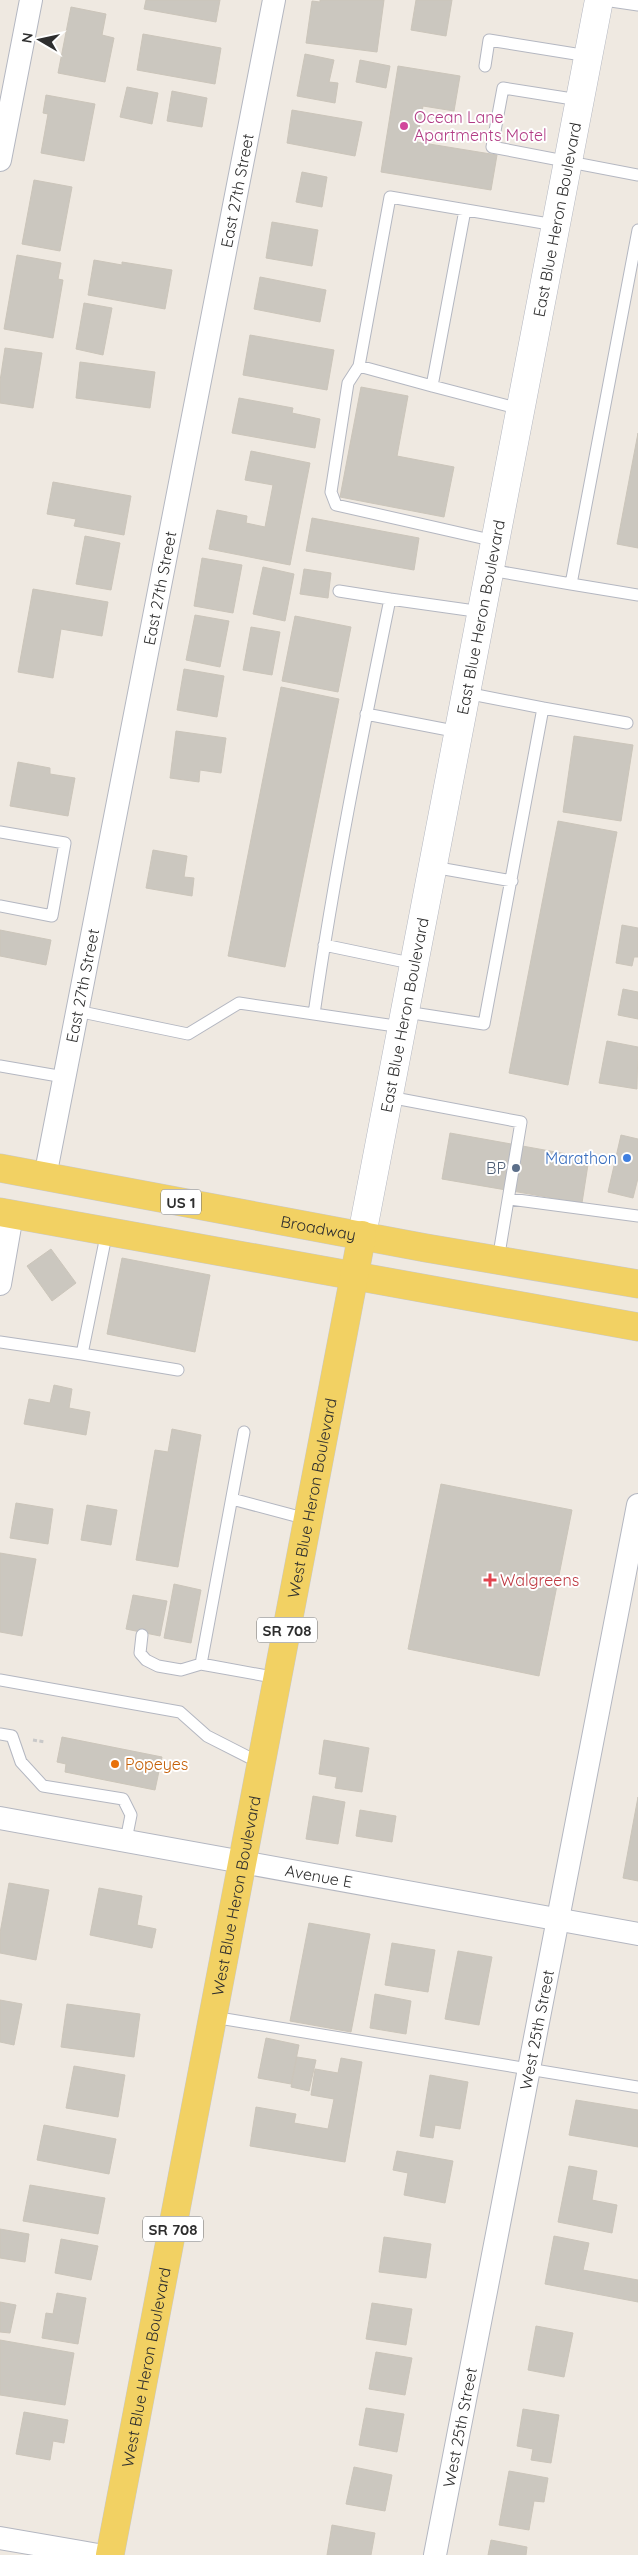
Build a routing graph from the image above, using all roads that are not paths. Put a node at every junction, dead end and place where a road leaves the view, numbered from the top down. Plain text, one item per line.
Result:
1 (31, 0) edge
2 (274, 0) edge
3 (599, 0) edge
4 (604, 0) edge
5 (638, 5) edge
6 (588, 56) junction
7 (485, 66) dead end
8 (579, 100) junction
9 (0, 160) edge
10 (568, 160) junction
11 (638, 175) edge
12 (465, 210) junction
13 (555, 225) junction
14 (638, 230) edge
15 (359, 366) junction
16 (432, 386) junction
17 (520, 409) junction
18 (495, 541) junction
19 (490, 570) junction
20 (571, 584) junction
21 (339, 591) dead end
22 (638, 595) edge
23 (390, 599) junction
24 (482, 612) junction
25 (466, 693) junction
26 (543, 708) junction
27 (366, 714) junction
28 (627, 722) dead end
29 (459, 732) junction
30 (0, 832) edge
31 (433, 867) junction
32 (512, 881) junction
33 (0, 906) edge
34 (324, 945) junction
35 (414, 964) junction
36 (77, 1011) junction
37 (314, 1014) junction
38 (404, 1020) junction
39 (0, 1066) edge
40 (64, 1077) junction
41 (389, 1097) junction
42 (0, 1168) edge
43 (45, 1176) junction
44 (510, 1198) junction
45 (6, 1214) edge
46 (638, 1216) edge
47 (107, 1231) junction
48 (362, 1235) junction
49 (498, 1260) junction
50 (354, 1276) junction
51 (0, 1284) edge
52 (638, 1284) edge
53 (638, 1327) edge
54 (0, 1342) edge
55 (82, 1354) junction
56 (178, 1370) dead end
57 (244, 1432) dead end
58 (232, 1499) junction
59 (308, 1519) junction
60 (637, 1519) edge
61 (142, 1635) dead end
62 (201, 1664) junction
63 (278, 1678) junction
64 (0, 1680) edge
65 (0, 1734) edge
66 (262, 1764) junction
67 (0, 1818) edge
68 (126, 1840) junction
69 (243, 1862) junction
70 (559, 1921) junction
71 (638, 1934) edge
72 (213, 2018) junction
73 (530, 2068) junction
74 (638, 2087) edge
75 (0, 2538) edge
76 (98, 2555) edge
77 (110, 2555) edge
78 (435, 2555) edge

1 - 9 street
2 - 36 street, East 27th Street
3 - 6 main road, East Blue Heron Boulevard
4 - 5 lane
6 - 7 lane
6 - 8 main road, East Blue Heron Boulevard
8 - 10 main road, East Blue Heron Boulevard
8 - 10 lane
10 - 11 lane
10 - 13 main road, East Blue Heron Boulevard
12 - 13 lane
12 - 15 lane
12 - 16 lane
13 - 17 main road, East Blue Heron Boulevard
14 - 20 lane
15 - 16 lane
15 - 18 lane
16 - 17 lane
17 - 18 main road, East Blue Heron Boulevard
18 - 19 main road, East Blue Heron Boulevard
19 - 20 lane
19 - 24 main road, East Blue Heron Boulevard
20 - 22 lane
21 - 23 lane
23 - 24 lane
23 - 27 lane
24 - 25 main road, East Blue Heron Boulevard
25 - 26 lane
25 - 29 main road, East Blue Heron Boulevard
26 - 28 lane
26 - 32 lane
27 - 29 lane
27 - 34 lane
29 - 31 main road, East Blue Heron Boulevard
30 - 33 lane
31 - 32 lane
31 - 35 main road, East Blue Heron Boulevard
32 - 38 lane
34 - 35 lane
34 - 37 lane
35 - 38 main road, East Blue Heron Boulevard
36 - 37 lane
36 - 40 street, East 27th Street
37 - 38 lane
38 - 41 main road, East Blue Heron Boulevard
39 - 40 lane
40 - 43 street, East 27th Street
41 - 44 lane
41 - 48 main road, East Blue Heron Boulevard
42 - 43 main road, Broadway / US 1
43 - 48 main road, Broadway / US 1
44 - 46 lane
44 - 49 lane
45 - 47 main road
45 - 51 street
47 - 50 main road
47 - 55 lane
48 - 49 main road, Broadway / US 1
48 - 50 main road, West Blue Heron Boulevard / SR 708
49 - 52 main road, Broadway / US 1
50 - 53 main road
50 - 59 main road, West Blue Heron Boulevard / SR 708
54 - 55 lane
55 - 56 lane
57 - 58 lane
58 - 59 lane
58 - 62 lane
59 - 63 main road, West Blue Heron Boulevard / SR 708
60 - 70 street, West 25th Street
61 - 62 lane
62 - 63 lane
63 - 66 main road, West Blue Heron Boulevard / SR 708
64 - 66 lane
65 - 68 lane
66 - 69 main road, West Blue Heron Boulevard / SR 708
67 - 68 street, Avenue E
68 - 69 street, Avenue E
69 - 70 street, Avenue E
69 - 72 main road, West Blue Heron Boulevard / SR 708
70 - 71 street, Avenue E
70 - 73 street, West 25th Street
72 - 73 lane
72 - 77 main road, West Blue Heron Boulevard / SR 708
73 - 74 lane
73 - 78 street, West 25th Street
75 - 76 street

